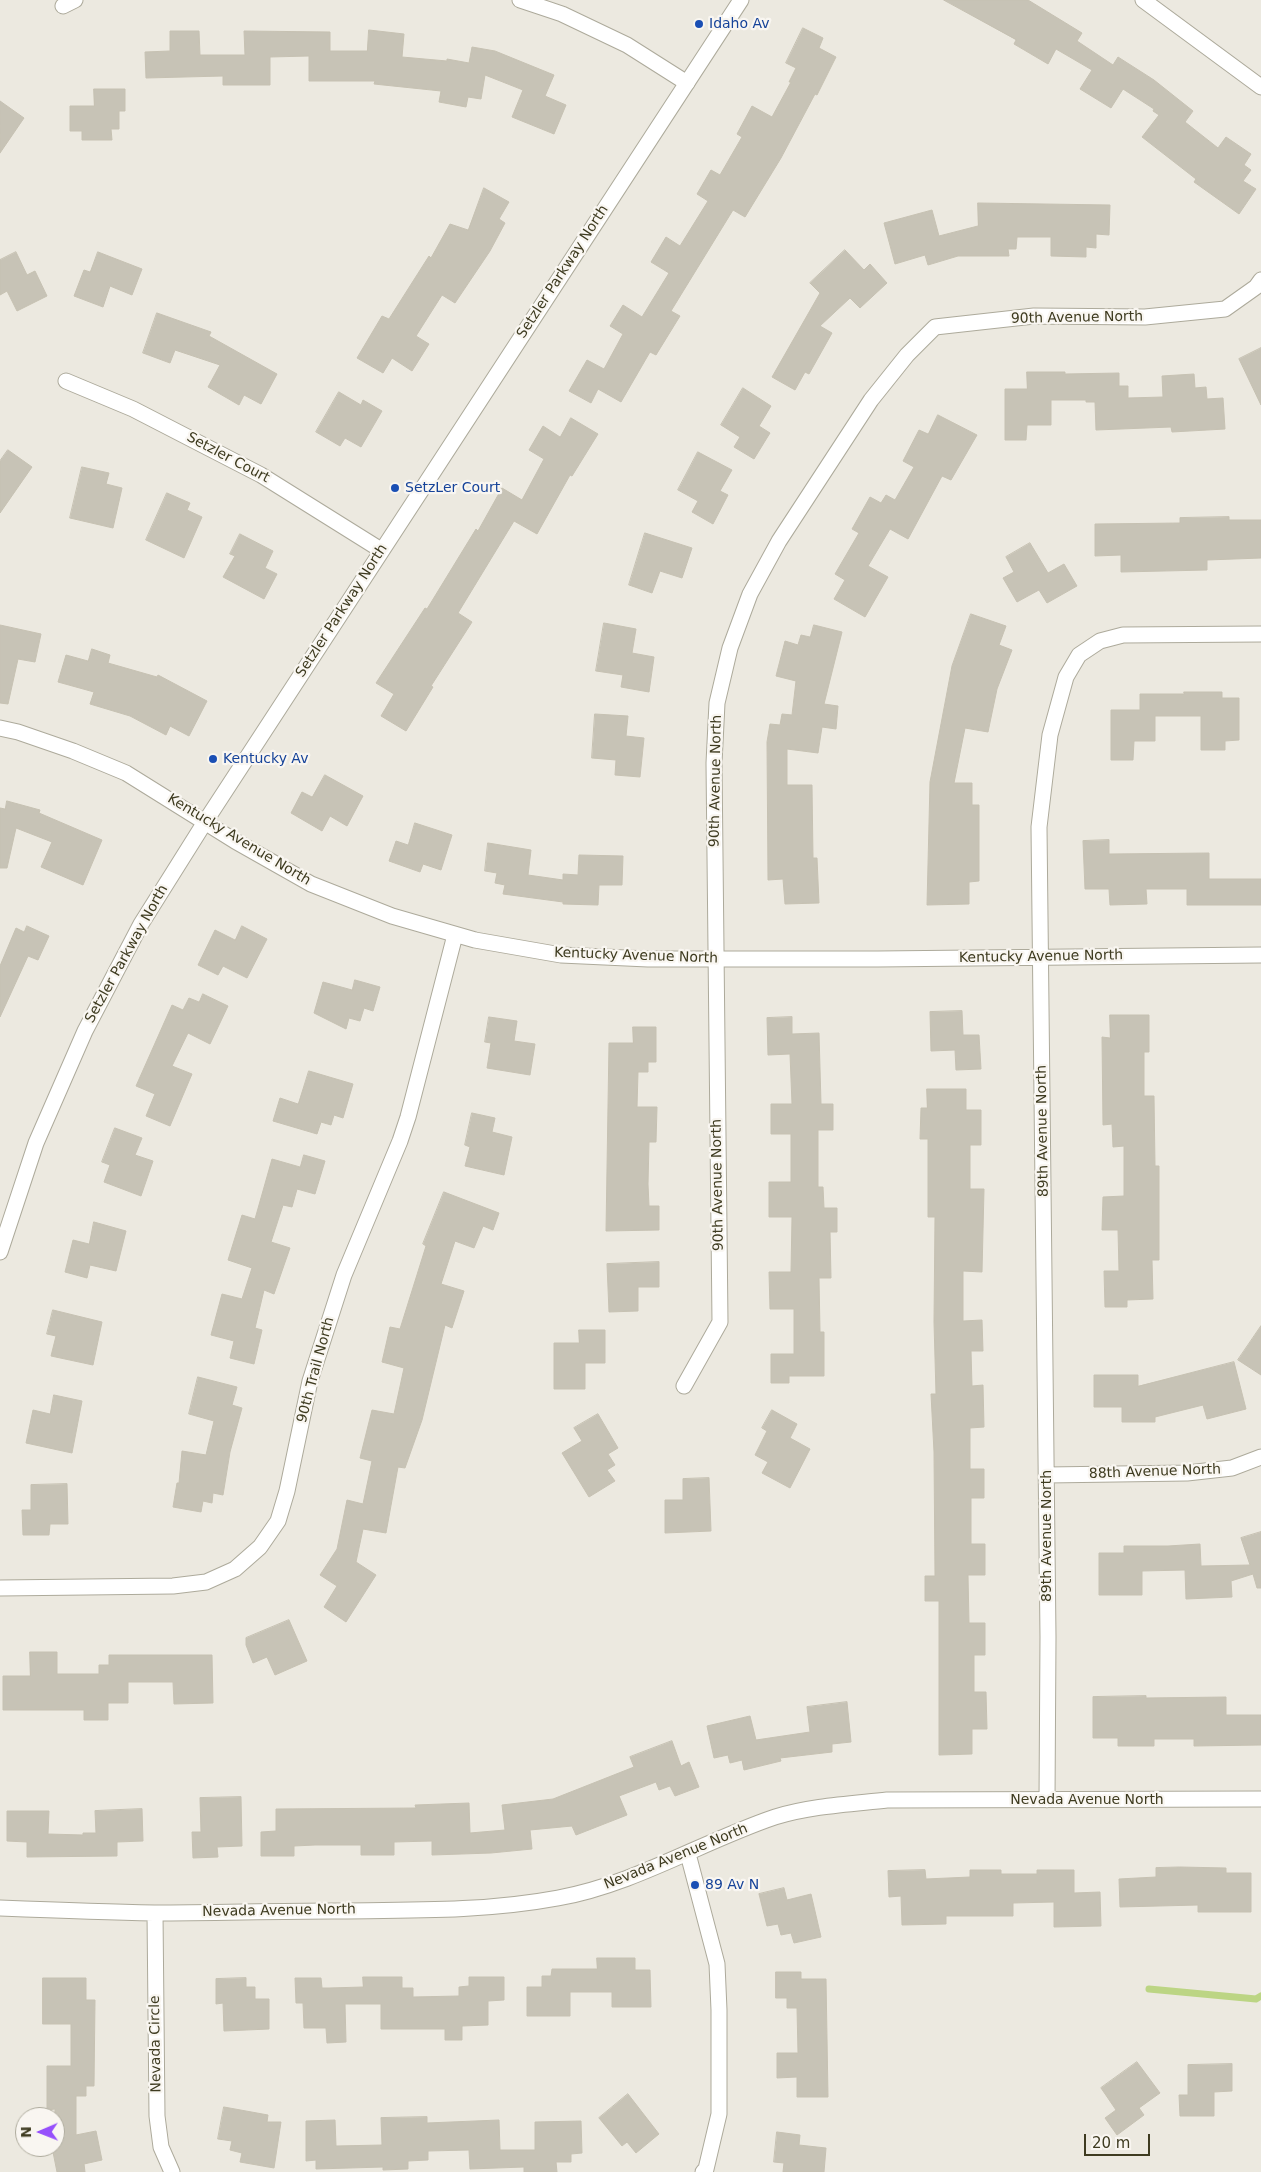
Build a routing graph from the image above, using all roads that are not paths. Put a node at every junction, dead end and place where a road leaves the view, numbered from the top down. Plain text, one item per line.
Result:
1 (520, 0) edge
2 (741, 0) edge
3 (1144, 0) edge
4 (687, 83) junction
5 (1261, 87) edge
6 (1261, 280) edge
7 (66, 381) dead end
8 (381, 550) junction
9 (1261, 634) edge
10 (0, 728) edge
11 (205, 822) junction
12 (455, 934) junction
13 (1261, 955) edge
14 (1040, 956) junction
15 (716, 960) junction
16 (0, 1252) edge
17 (684, 1386) dead end
18 (1261, 1457) edge
19 (1047, 1475) junction
20 (0, 1588) edge
21 (1261, 1799) edge
22 (1046, 1800) junction
23 (688, 1854) junction
24 (0, 1908) edge
25 (155, 1913) junction
26 (172, 2172) edge
27 (703, 2172) edge

1 - 4 street
2 - 4 street, Setzler Parkway North
3 - 5 street
4 - 8 street, Setzler Parkway North
6 - 15 street, 90th Avenue North
7 - 8 street, Setzler Court
8 - 11 street, Setzler Parkway North
9 - 14 street, 89th Avenue North
10 - 11 street, Kentucky Avenue North
11 - 12 street, Kentucky Avenue North
11 - 16 street, Setzler Parkway North
12 - 15 street, Kentucky Avenue North
12 - 20 street, 90th Trail North
13 - 14 street, Kentucky Avenue North
14 - 15 street, Kentucky Avenue North
14 - 19 street, 89th Avenue North
15 - 17 street, 90th Avenue North
18 - 19 street, 88th Avenue North
19 - 22 street, 89th Avenue North
21 - 22 street, Nevada Avenue North
22 - 23 street, Nevada Avenue North
23 - 25 street, Nevada Avenue North
23 - 27 street
24 - 25 street, Nevada Avenue North
25 - 26 street, Nevada Circle

